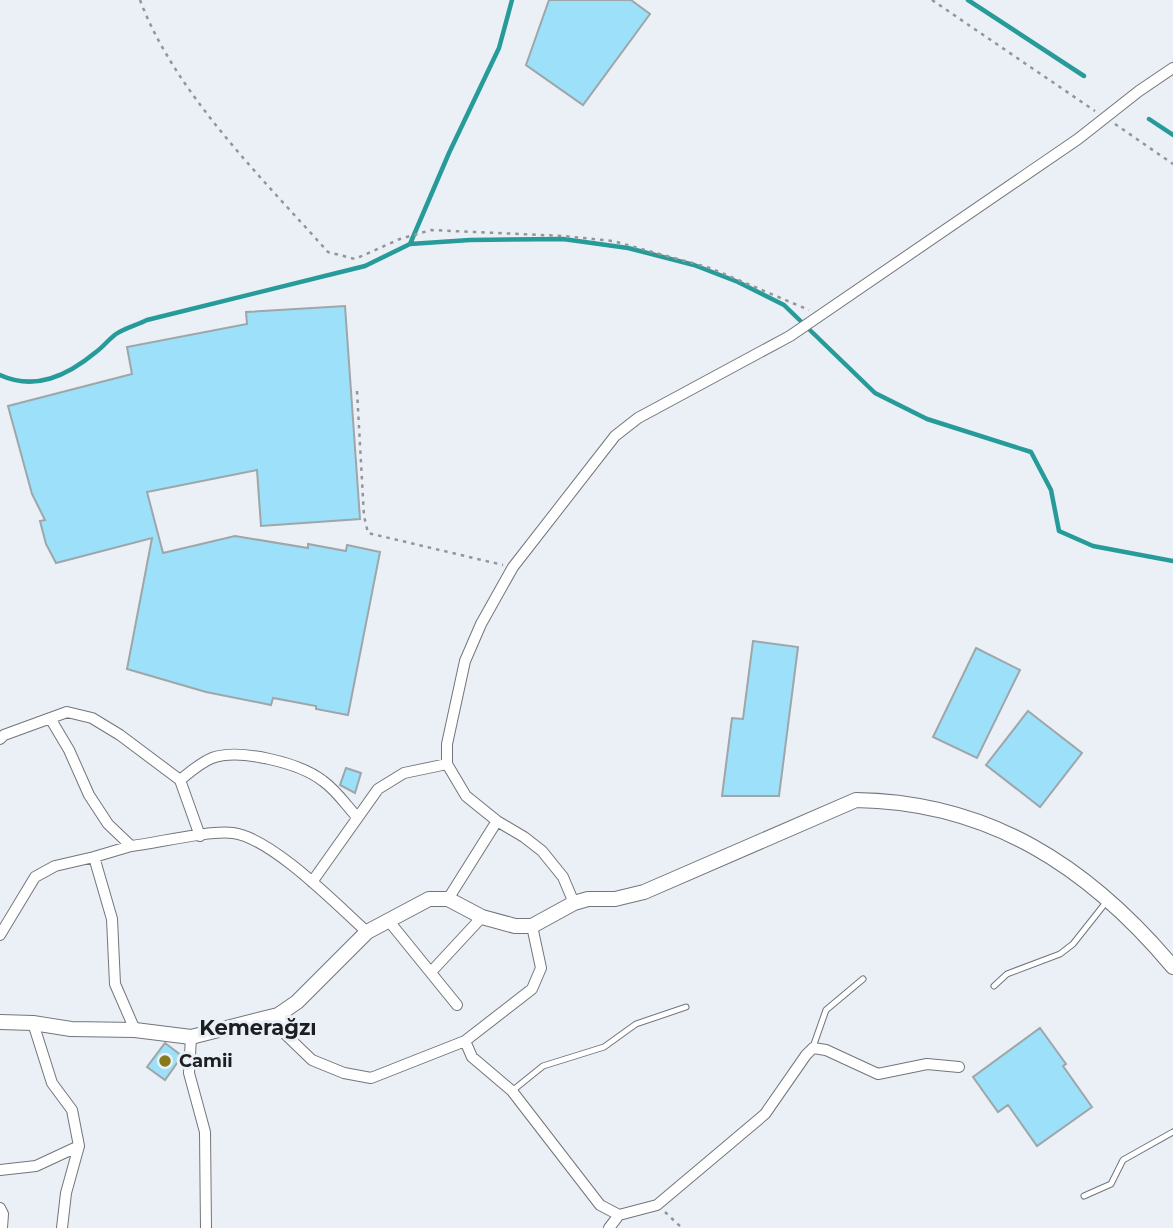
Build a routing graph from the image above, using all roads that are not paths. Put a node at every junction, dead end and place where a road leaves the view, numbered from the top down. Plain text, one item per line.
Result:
1 (1173, 68) edge
2 (50, 718) junction
3 (0, 739) edge
4 (447, 764) junction
5 (180, 780) junction
6 (357, 817) junction
7 (497, 821) junction
8 (200, 836) junction
9 (131, 846) junction
10 (94, 858) junction
11 (312, 882) junction
12 (448, 899) junction
13 (1109, 899) junction
14 (574, 902) junction
15 (482, 917) junction
16 (388, 920) junction
17 (532, 926) junction
18 (367, 932) junction
19 (0, 935) edge
20 (1173, 967) edge
21 (431, 972) junction
22 (863, 979) dead end
23 (995, 986) dead end
24 (457, 1005) dead end
25 (686, 1007) dead end
26 (278, 1015) junction
27 (0, 1021) edge
28 (33, 1023) junction
29 (135, 1030) junction
30 (191, 1037) junction
31 (465, 1041) junction
32 (813, 1048) junction
33 (959, 1067) dead end
34 (512, 1091) junction
35 (1173, 1132) edge
36 (79, 1146) junction
37 (0, 1170) edge
38 (1084, 1196) dead end
39 (0, 1208) edge
40 (619, 1215) junction
41 (2, 1228) edge
42 (62, 1228) edge
43 (206, 1228) edge
44 (609, 1228) edge

1 - 4 street
2 - 3 street
2 - 5 street
2 - 9 street
4 - 6 street
4 - 7 street
5 - 6 street
5 - 8 street
6 - 11 street
7 - 12 street
7 - 14 street
8 - 9 street
8 - 11 street
9 - 10 street
10 - 19 street
10 - 29 street
11 - 18 street
12 - 15 street
12 - 16 street
13 - 14 street
13 - 20 street
13 - 23 lane
14 - 17 street
15 - 17 street
15 - 21 street
16 - 18 street
16 - 21 street
17 - 31 street
18 - 26 street
21 - 24 street
22 - 32 lane
25 - 34 lane
26 - 30 street
26 - 31 street
27 - 28 street
28 - 29 street
28 - 36 street
29 - 30 street
30 - 43 street
31 - 34 street
32 - 33 street
32 - 40 street
34 - 40 street
35 - 38 lane
36 - 37 street
36 - 42 street
39 - 41 street
40 - 44 street

